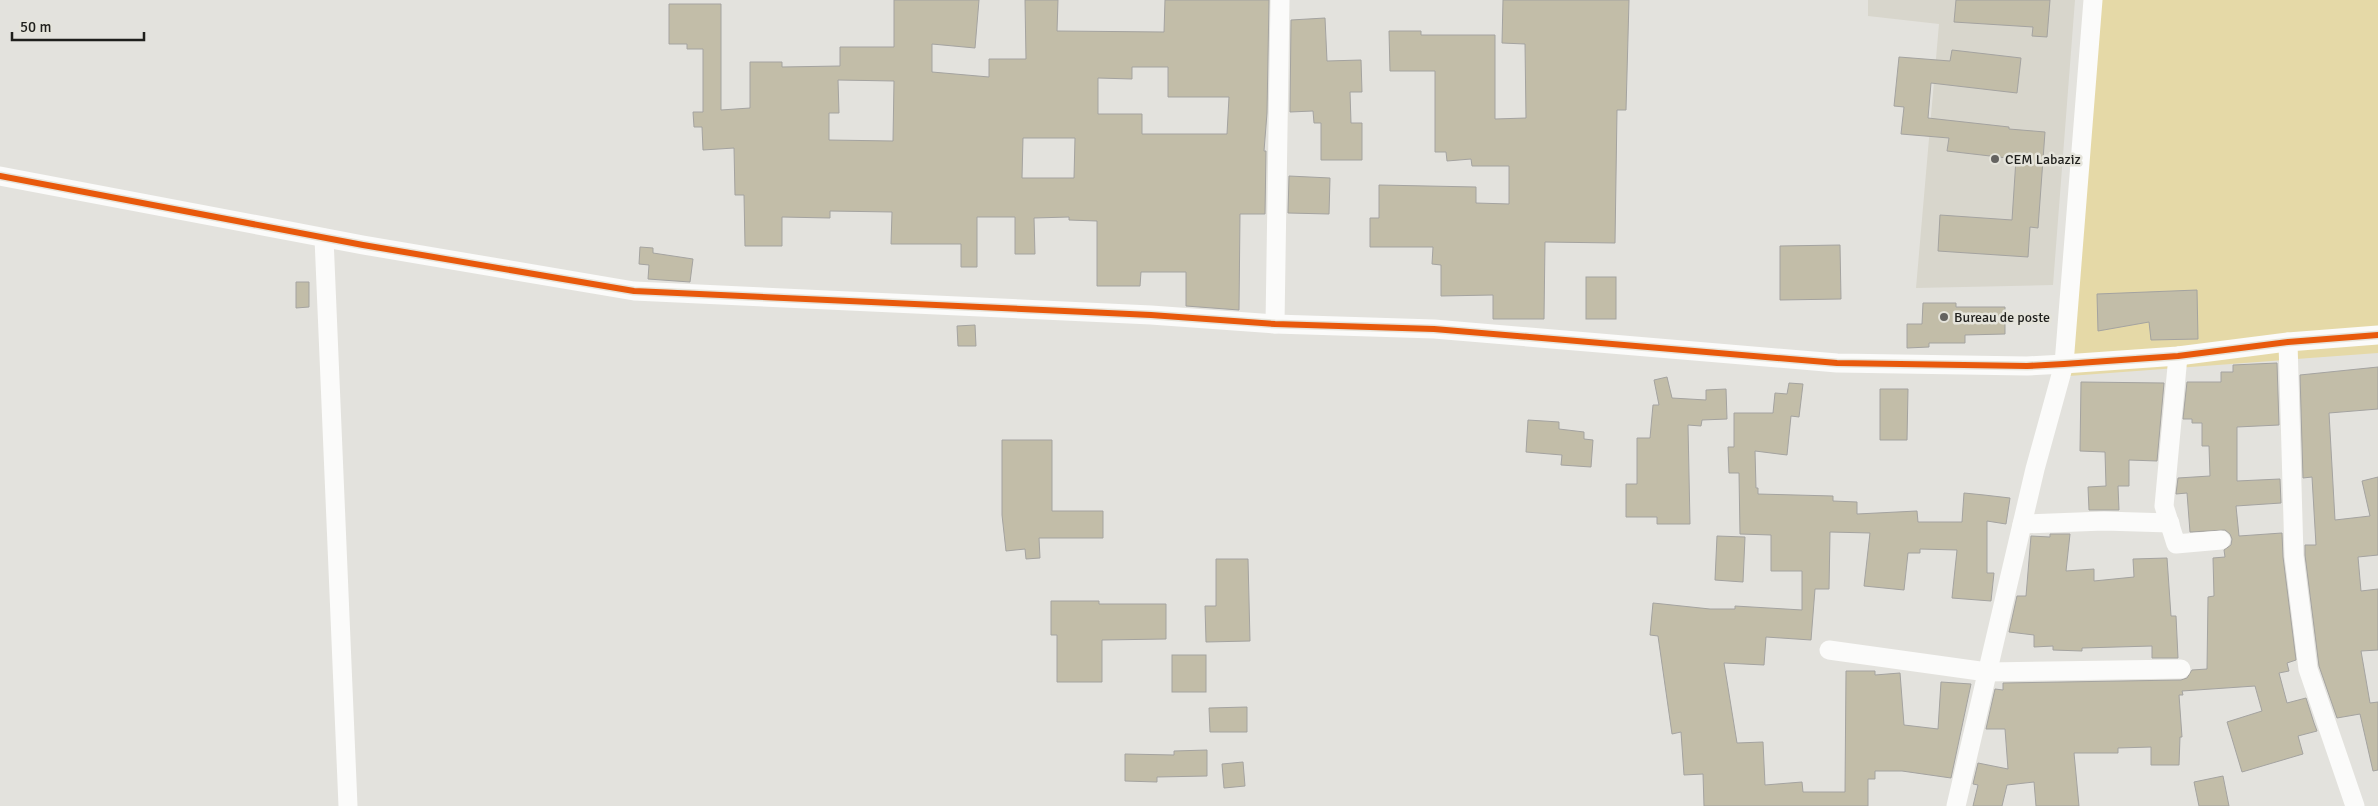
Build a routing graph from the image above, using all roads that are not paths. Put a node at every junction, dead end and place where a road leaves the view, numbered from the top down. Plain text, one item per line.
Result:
1 (1280, 0) edge
2 (2092, 0) edge
3 (0, 176) edge
4 (324, 238) junction
5 (1276, 324) junction
6 (2378, 336) edge
7 (2288, 342) junction
8 (2178, 356) junction
9 (2064, 364) junction
10 (2170, 523) junction
11 (2022, 524) junction
12 (2221, 540) dead end
13 (1829, 650) dead end
14 (2181, 669) dead end
15 (1988, 672) junction
16 (348, 806) edge
17 (1956, 806) edge
18 (2355, 806) edge

1 - 5 street
2 - 9 street
3 - 4 street
4 - 5 street
4 - 16 street
5 - 9 street
6 - 7 street
7 - 8 street
7 - 18 street
8 - 9 street
8 - 10 street
9 - 11 street
10 - 11 street
10 - 12 street
11 - 15 street
13 - 15 street
14 - 15 street
15 - 17 street

